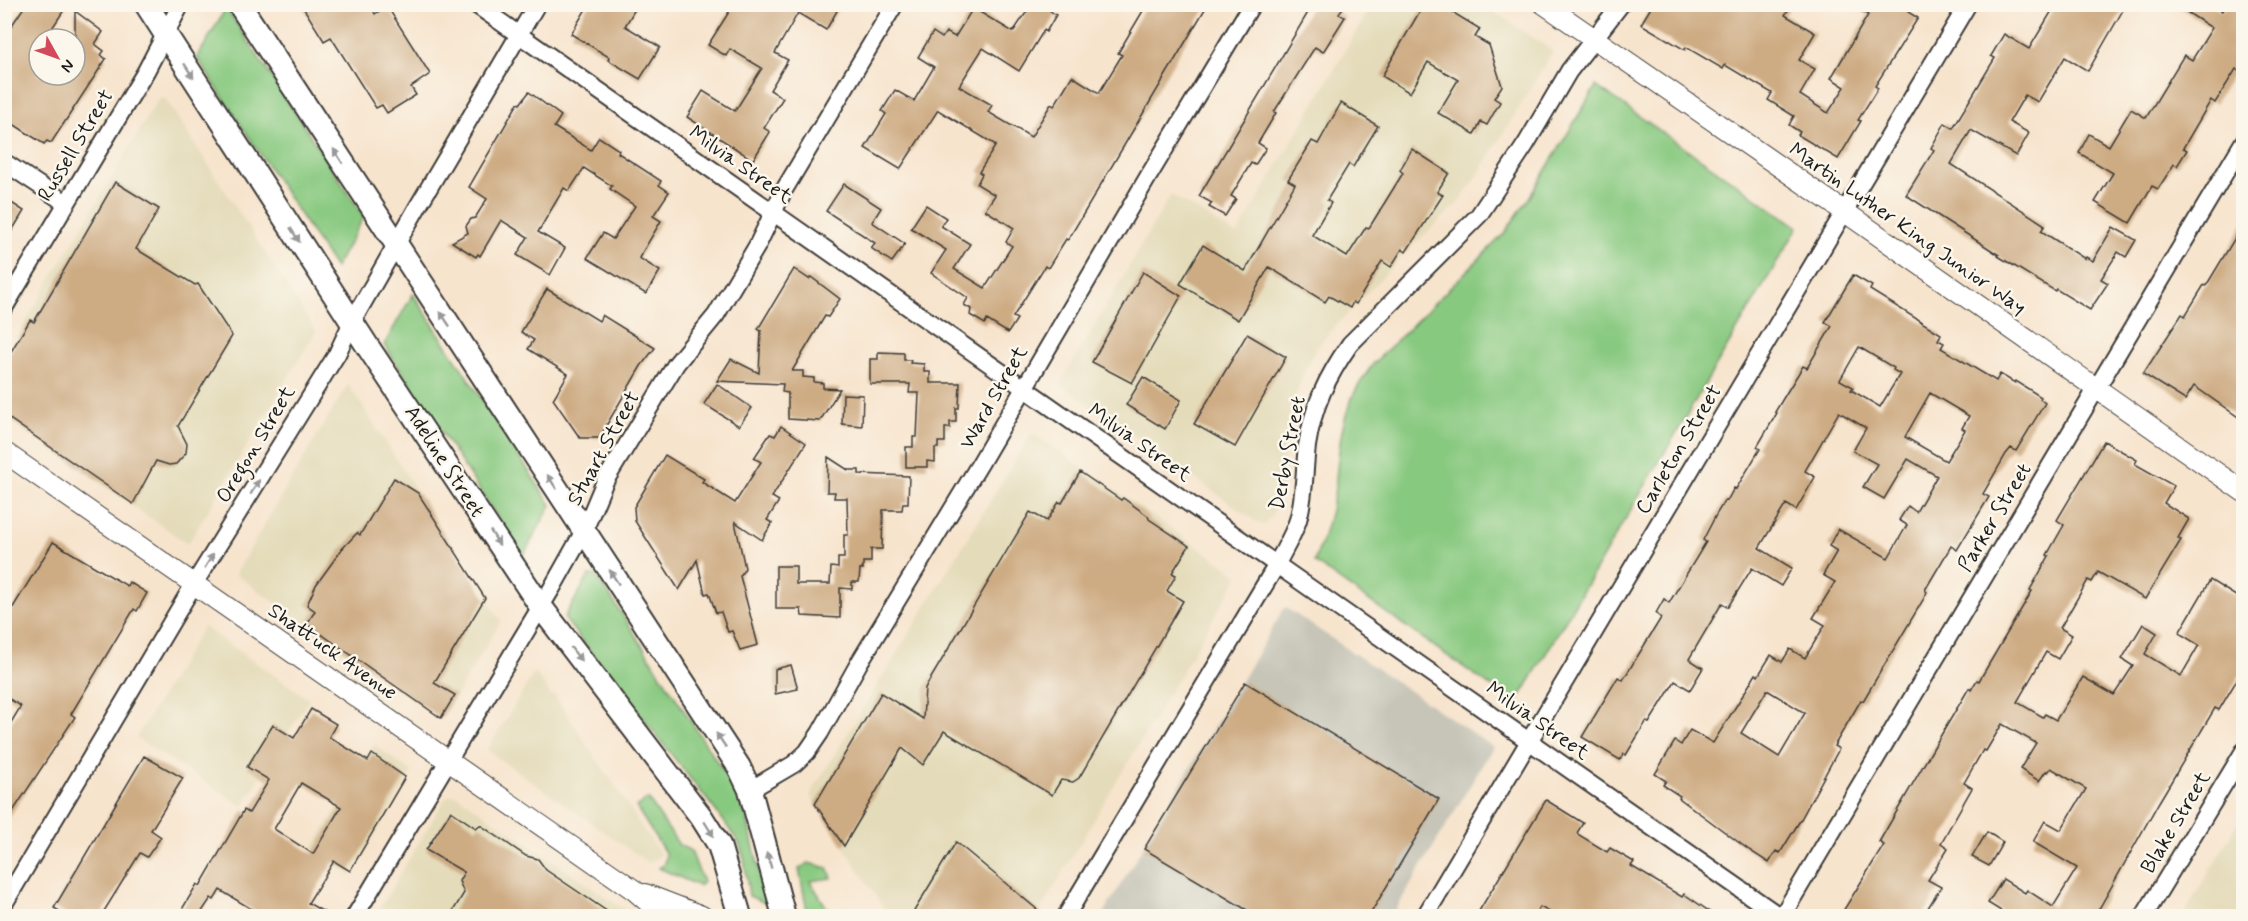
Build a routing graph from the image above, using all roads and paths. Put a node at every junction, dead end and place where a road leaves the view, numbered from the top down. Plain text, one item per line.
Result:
1 (146, 4) edge
2 (182, 4) edge
3 (239, 4) edge
4 (475, 4) edge
5 (537, 4) edge
6 (895, 4) edge
7 (1252, 4) edge
8 (1544, 4) edge
9 (1621, 4) edge
10 (1968, 4) edge
11 (165, 35) junction
12 (519, 35) junction
13 (1594, 40) junction
14 (2244, 141) edge
15 (4, 162) edge
16 (66, 203) junction
17 (1845, 212) junction
18 (773, 214) junction
19 (396, 245) junction
20 (4, 308) edge
21 (352, 322) junction
22 (1024, 388) junction
23 (2096, 389) junction
24 (4, 452) edge
25 (2244, 492) edge
26 (584, 531) junction
27 (1276, 566) junction
28 (194, 584) junction
29 (541, 606) junction
30 (1530, 741) junction
31 (2244, 751) edge
32 (448, 761) junction
33 (750, 790) junction
34 (634, 890) junction
35 (4, 904) edge
36 (355, 916) edge
37 (664, 916) edge
38 (702, 916) edge
39 (740, 916) edge
40 (784, 916) edge
41 (1066, 916) edge
42 (1425, 916) edge
43 (1781, 916) edge
44 (2144, 916) edge

1 - 11 main road, Adeline Street
2 - 11 street, Russell Street
19 -> 3 main road
4 - 12 street, Milvia Street
5 - 12 street, Oregon Street
6 - 18 street, Stuart Street
7 - 22 street, Ward Street
8 - 13 street, Martin Luther King Junior Way
9 - 13 street, Derby Street
10 - 17 street, Carleton Street
11 - 16 street, Russell Street
11 -> 21 main road, Adeline Street
12 - 18 street, Milvia Street
12 - 19 street, Oregon Street
13 - 17 street, Martin Luther King Junior Way
13 - 27 street, Derby Street
14 - 23 street, Parker Street
15 - 16 street
16 - 20 street, Russell Street
17 - 23 street, Martin Luther King Junior Way
17 - 30 street, Carleton Street
18 - 22 street, Milvia Street
18 - 26 street, Stuart Street
19 - 21 street, Oregon Street
26 -> 19 main road
28 -> 21 street, Oregon Street
21 -> 29 main road, Adeline Street
22 - 27 street, Milvia Street
22 - 33 street, Ward Street
23 - 25 street, Martin Luther King Junior Way
23 - 43 street, Parker Street
24 - 28 street, Shattuck Avenue
26 - 29 street, Stuart Street
33 -> 26 main road
27 - 30 street, Milvia Street
27 - 41 street, Derby Street
28 - 32 street, Shattuck Avenue
28 - 35 street, Oregon Street
29 - 32 street, Stuart Street
29 -> 39 main road, Adeline Street
30 - 42 street, Carleton Street
30 - 43 street, Milvia Street
31 - 44 street, Blake Street
32 - 34 street, Shattuck Avenue
32 - 36 street, Stuart Street
40 -> 33 main road
34 - 37 street, Shattuck Avenue
34 - 38 street, Shattuck Avenue

